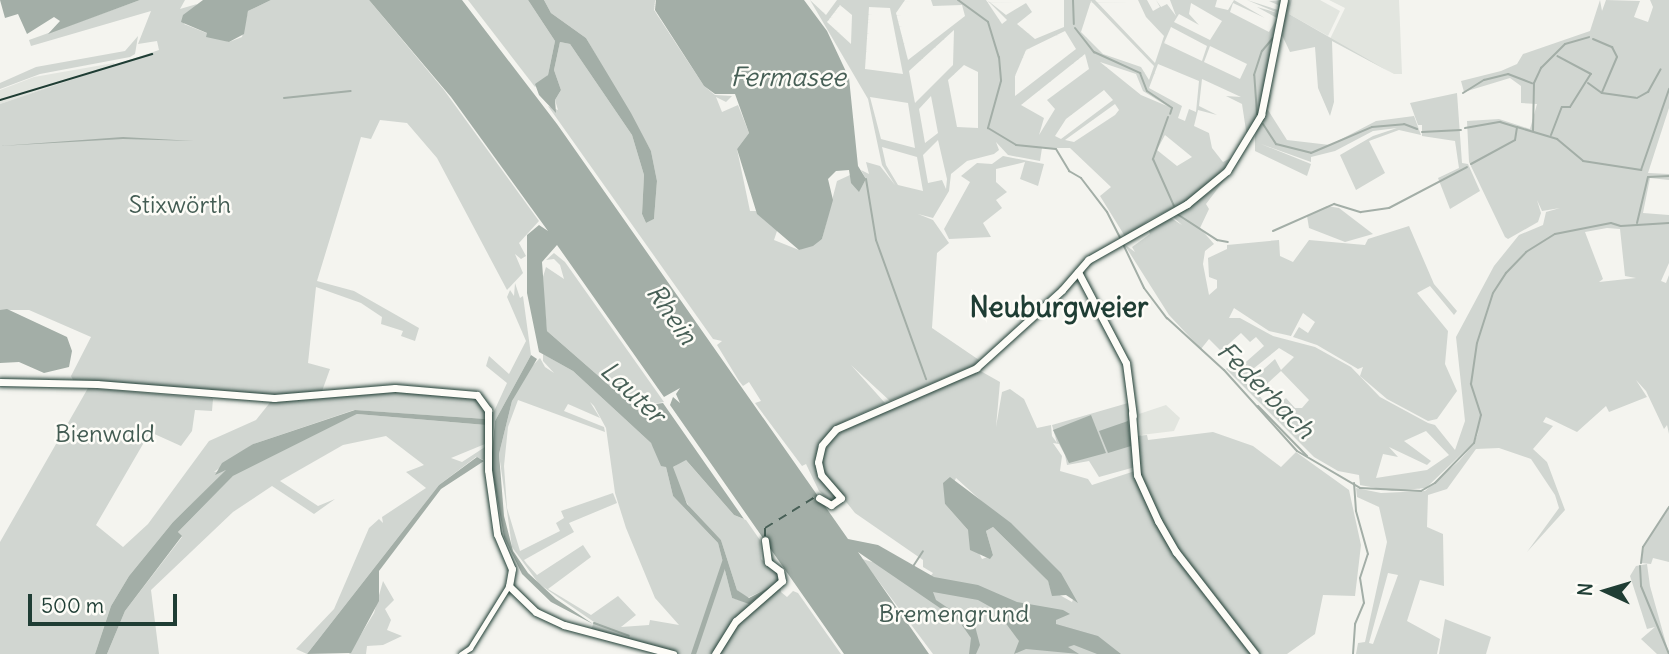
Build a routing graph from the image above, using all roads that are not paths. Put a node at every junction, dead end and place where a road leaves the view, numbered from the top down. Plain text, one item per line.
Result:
1 (1284, 0) edge
2 (1078, 272) junction
3 (0, 382) edge
4 (819, 498) dead end
5 (765, 540) dead end
6 (509, 585) junction
7 (461, 654) edge
8 (673, 654) edge
9 (715, 654) edge
10 (1255, 654) edge

1 - 2 main road
2 - 4 main road
2 - 10 main road
3 - 6 main road
5 - 9 main road
6 - 7 street
6 - 8 main road

